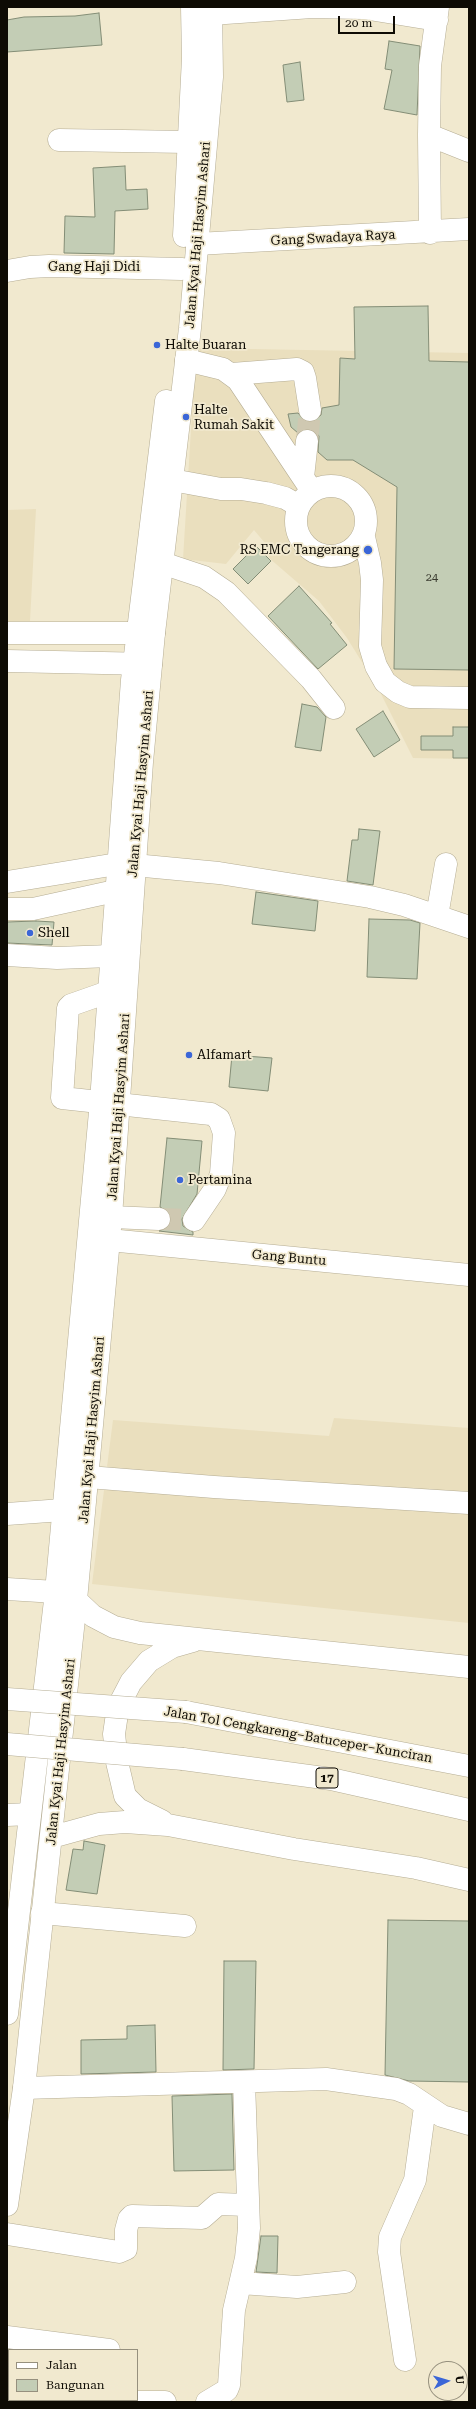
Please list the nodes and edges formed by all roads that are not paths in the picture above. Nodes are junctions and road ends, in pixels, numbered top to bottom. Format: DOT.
graph roads {
  1 [pos="205,9"];
  2 [pos="438,13"];
  3 [pos="429,135"];
  4 [pos="59,140"];
  5 [pos="188,142"];
  6 [pos="469,151"];
  7 [pos="469,229"];
  8 [pos="430,233"];
  9 [pos="197,244"];
  10 [pos="182,268"];
  11 [pos="7,271"];
  12 [pos="192,361"];
  13 [pos="232,374"];
  14 [pos="310,410"];
  15 [pos="307,442"];
  16 [pos="173,475"];
  17 [pos="305,491"];
  18 [pos="364,537"];
  19 [pos="162,562"];
  20 [pos="146,632"];
  21 [pos="7,633"];
  22 [pos="7,661"];
  23 [pos="142,664"];
  24 [pos="469,698"];
  25 [pos="334,708"];
  26 [pos="126,864"];
  27 [pos="446,864"];
  28 [pos="7,882"];
  29 [pos="115,891"];
  30 [pos="7,909"];
  31 [pos="437,916"];
  32 [pos="469,927"];
  33 [pos="7,955"];
  34 [pos="111,956"];
  35 [pos="108,992"];
  36 [pos="110,1102"];
  37 [pos="101,1217"];
  38 [pos="159,1219"];
  39 [pos="194,1220"];
  40 [pos="109,1240"];
  41 [pos="469,1275"];
  42 [pos="88,1477"];
  43 [pos="469,1503"];
  44 [pos="63,1510"];
  45 [pos="7,1514"];
  46 [pos="7,1589"];
  47 [pos="56,1592"];
  48 [pos="76,1600"];
  49 [pos="199,1640"];
  50 [pos="469,1667"];
  51 [pos="7,1699"];
  52 [pos="7,1744"];
  53 [pos="465,1765"];
  54 [pos="469,1811"];
  55 [pos="30,1814"];
  56 [pos="7,1815"];
  57 [pos="168,1825"];
  58 [pos="52,1838"];
  59 [pos="469,1880"];
  60 [pos="42,1913"];
  61 [pos="185,1926"];
  62 [pos="7,2014"];
  63 [pos="244,2082"];
  64 [pos="24,2088"];
  65 [pos="425,2107"];
  66 [pos="469,2124"];
  67 [pos="7,2205"];
  68 [pos="248,2205"];
  69 [pos="7,2234"];
  70 [pos="345,2282"];
  71 [pos="241,2283"];
  72 [pos="7,2337"];
  73 [pos="101,2349"];
  74 [pos="405,2360"];
  75 [pos="124,2401"];
  76 [pos="165,2402"];
  77 [pos="207,2402"];
  1 -- 2 [label="main road"];
  1 -- 5 [label="main road, Jalan Kyai Haji Hasyim Ashari"];
  1 -- 9 [label="main road, Jalan Kyai Haji Hasyim Ashari"];
  2 -- 3 [label="main road"];
  3 -- 6 [label="main road"];
  3 -- 8 [label="main road"];
  4 -- 5 [label="main road"];
  5 -- 10 [label="main road, Jalan Kyai Haji Hasyim Ashari"];
  7 -- 8 [label="main road, Gang Swadaya Raya"];
  8 -- 9 [label="main road, Gang Swadaya Raya"];
  9 -- 12 [label="main road, Jalan Kyai Haji Hasyim Ashari"];
  10 -- 11 [label="main road, Gang Haji Didi"];
  10 -- 20 [label="main road, Jalan Kyai Haji Hasyim Ashari"];
  12 -- 13 [label="main road"];
  12 -- 16 [label="main road, Jalan Kyai Haji Hasyim Ashari"];
  13 -- 14 [label="main road"];
  13 -- 17 [label="main road"];
  15 -- 17 [label="main road"];
  16 -- 17 [label="main road"];
  16 -- 19 [label="main road, Jalan Kyai Haji Hasyim Ashari"];
  17 -- 18 [label="main road"];
  17 -- 18 [label="main road"];
  18 -- 24 [label="main road"];
  19 -- 20 [label="main road, Jalan Kyai Haji Hasyim Ashari"];
  19 -- 25 [label="main road"];
  20 -- 21 [label="main road"];
  20 -- 23 [label="main road, Jalan Kyai Haji Hasyim Ashari"];
  22 -- 23 [label="main road"];
  23 -- 26 [label="main road, Jalan Kyai Haji Hasyim Ashari"];
  26 -- 28 [label="main road"];
  26 -- 29 [label="main road, Jalan Kyai Haji Hasyim Ashari"];
  26 -- 31 [label="main road"];
  26 -- 36 [label="main road, Jalan Kyai Haji Hasyim Ashari"];
  27 -- 31 [label="main road"];
  29 -- 30 [label="main road"];
  29 -- 34 [label="main road, Jalan Kyai Haji Hasyim Ashari"];
  31 -- 32 [label="main road"];
  33 -- 34 [label="main road"];
  34 -- 35 [label="main road, Jalan Kyai Haji Hasyim Ashari"];
  35 -- 36 [label="main road, Jalan Kyai Haji Hasyim Ashari"];
  35 -- 36 [label="main road"];
  36 -- 37 [label="main road, Jalan Kyai Haji Hasyim Ashari"];
  36 -- 39 [label="main road"];
  37 -- 38 [label="main road"];
  37 -- 40 [label="main road, Jalan Kyai Haji Hasyim Ashari"];
  37 -- 44 [label="main road, Jalan Kyai Haji Hasyim Ashari"];
  40 -- 41 [label="main road, Gang Buntu"];
  40 -- 42 [label="main road, Jalan Kyai Haji Hasyim Ashari"];
  42 -- 43 [label="main road"];
  42 -- 48 [label="main road, Jalan Kyai Haji Hasyim Ashari"];
  44 -- 45 [label="main road"];
  44 -- 47 [label="main road, Jalan Kyai Haji Hasyim Ashari"];
  46 -- 47 [label="main road"];
  47 -- 55 [label="main road, Jalan Kyai Haji Hasyim Ashari"];
  48 -- 49 [label="main road"];
  48 -- 58 [label="main road, Jalan Kyai Haji Hasyim Ashari"];
  49 -- 50 [label="main road"];
  49 -- 57 [label="main road"];
  51 -- 53 [label="main road, Jalan Tol Cengkareng–Batuceper–Kunciran, bridge"];
  52 -- 54 [label="main road, 17, bridge"];
  55 -- 56 [label="main road"];
  55 -- 62 [label="main road, Jalan Kyai Haji Hasyim Ashari"];
  57 -- 58 [label="main road"];
  57 -- 59 [label="main road"];
  58 -- 60 [label="main road, Jalan Kyai Haji Hasyim Ashari"];
  60 -- 61 [label="main road"];
  60 -- 64 [label="main road, Jalan Kyai Haji Hasyim Ashari"];
  63 -- 64 [label="main road"];
  63 -- 65 [label="main road"];
  63 -- 68 [label="main road"];
  64 -- 67 [label="main road, Jalan Kyai Haji Hasyim Ashari"];
  65 -- 66 [label="main road"];
  65 -- 74 [label="main road"];
  68 -- 69 [label="main road"];
  68 -- 71 [label="main road"];
  70 -- 71 [label="main road"];
  71 -- 77 [label="main road"];
  72 -- 73 [label="main road"];
  75 -- 76 [label="main road"];
}
